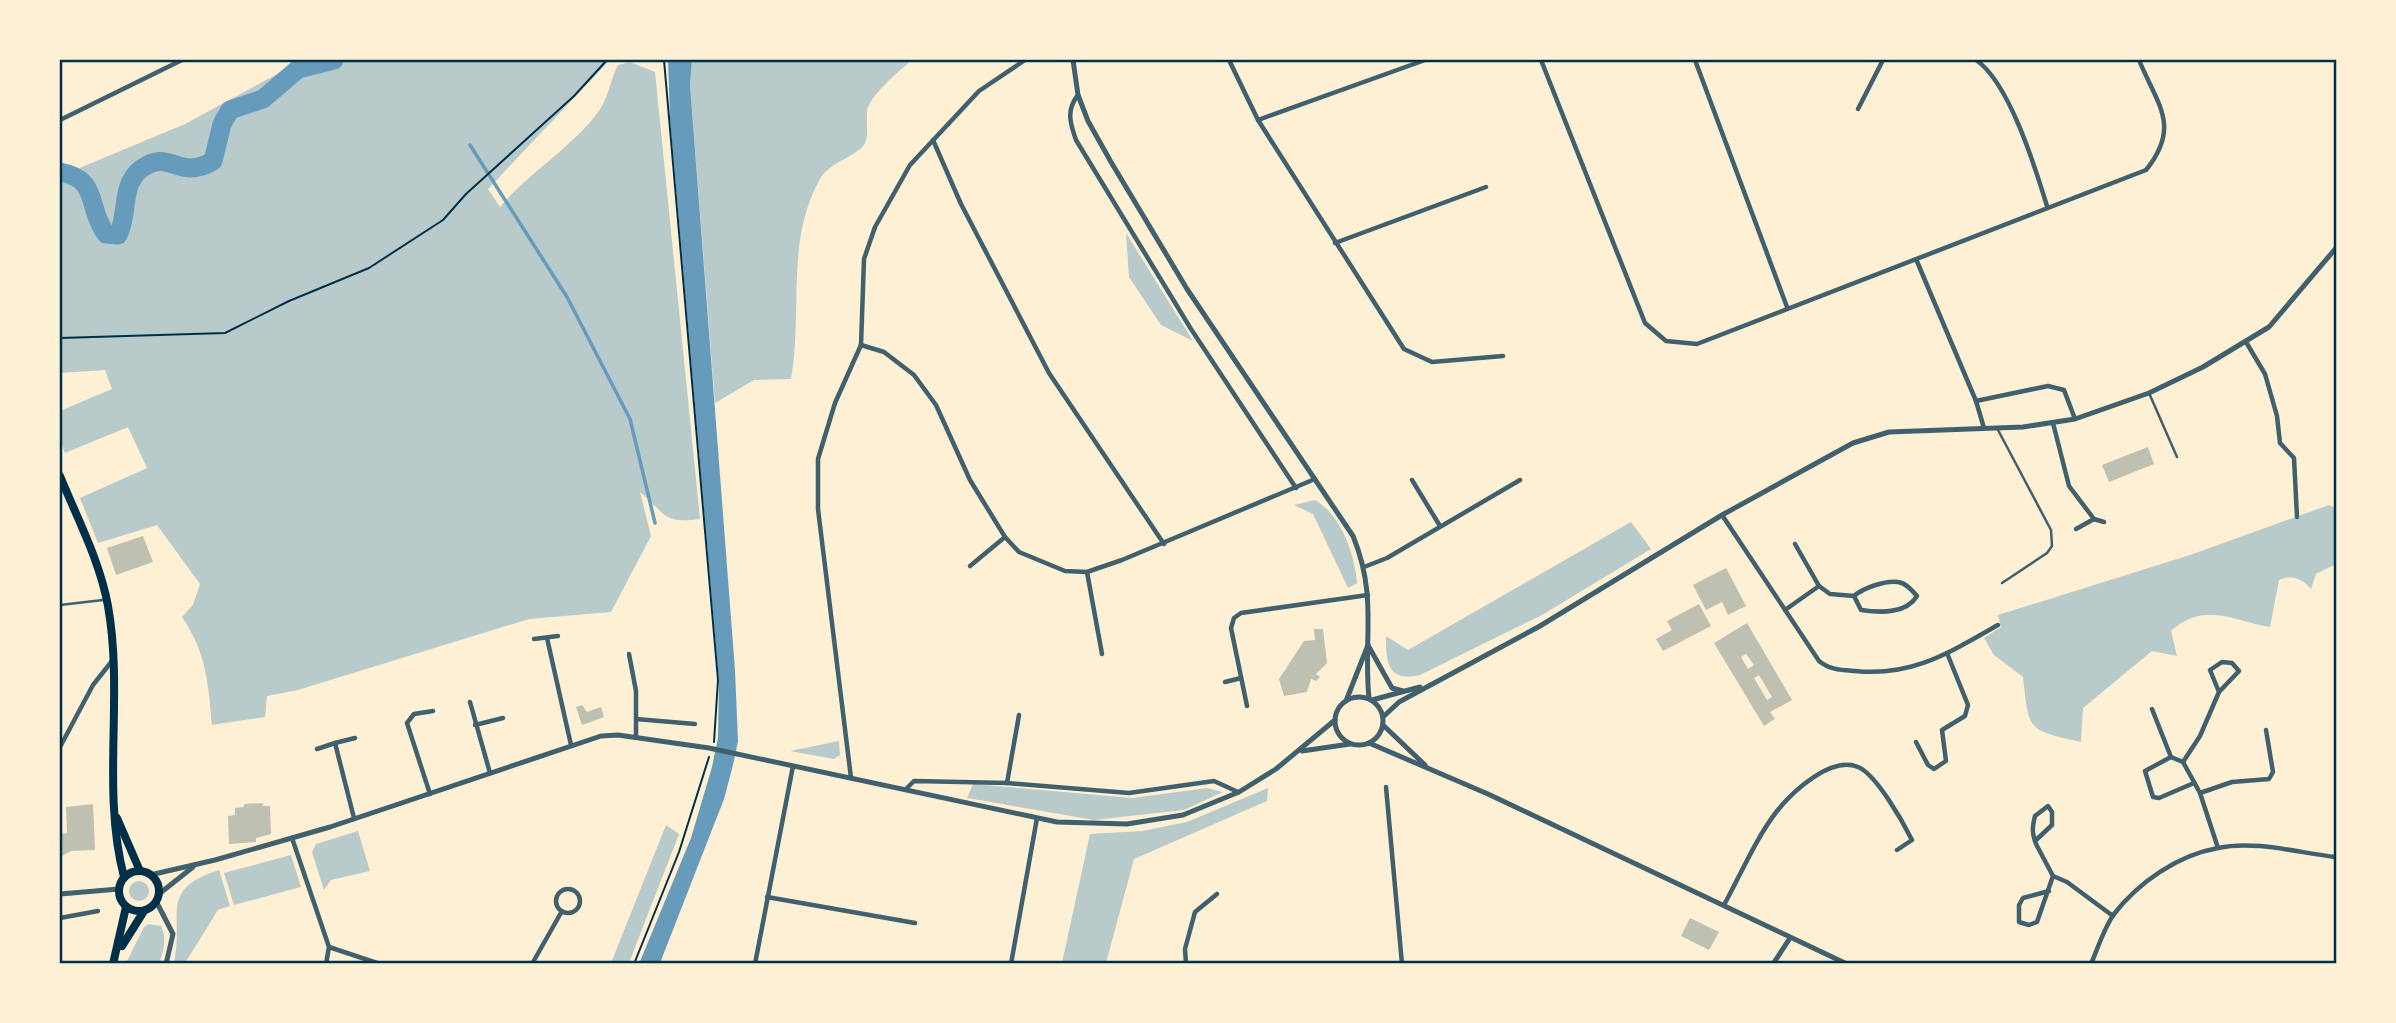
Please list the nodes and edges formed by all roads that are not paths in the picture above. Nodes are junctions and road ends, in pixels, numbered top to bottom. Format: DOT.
graph roads {
  1 [pos="181,60"];
  2 [pos="1025,60"];
  3 [pos="1073,60"];
  4 [pos="1229,60"];
  5 [pos="1425,60"];
  6 [pos="1541,60"];
  7 [pos="1695,60"];
  8 [pos="1884,60"];
  9 [pos="1976,60"];
  10 [pos="2139,60"];
  11 [pos="1079,95"];
  12 [pos="1858,109"];
  13 [pos="60,120"];
  14 [pos="1258,120"];
  15 [pos="933,140"];
  16 [pos="1486,187"];
  17 [pos="2047,206"];
  18 [pos="1335,243"];
  19 [pos="2336,248"];
  20 [pos="1916,259"];
  21 [pos="1787,307"];
  22 [pos="2246,342"];
  23 [pos="861,345"];
  24 [pos="1503,356"];
  25 [pos="2149,393"];
  26 [pos="1976,401"];
  27 [pos="2075,419"];
  28 [pos="2053,423"];
  29 [pos="1997,427"];
  30 [pos="1984,428"];
  31 [pos="2177,457"];
  32 [pos="60,476"];
  33 [pos="1315,479"];
  34 [pos="1412,480"];
  35 [pos="1520,480"];
  36 [pos="1296,488"];
  37 [pos="1722,516"];
  38 [pos="2297,517"];
  39 [pos="2094,519"];
  40 [pos="2104,522"];
  41 [pos="1440,526"];
  42 [pos="2076,529"];
  43 [pos="1005,537"];
  44 [pos="1164,544"];
  45 [pos="1794,544"];
  46 [pos="970,566"];
  47 [pos="1364,568"];
  48 [pos="1087,572"];
  49 [pos="2002,583"];
  50 [pos="1819,586"];
  51 [pos="1369,594"];
  52 [pos="1854,596"];
  53 [pos="106,599"];
  54 [pos="60,605"];
  55 [pos="1785,610"];
  56 [pos="1998,625"];
  57 [pos="558,636"];
  58 [pos="547,638"];
  59 [pos="534,639"];
  60 [pos="1369,645"];
  61 [pos="1947,653"];
  62 [pos="629,654"];
  63 [pos="1101,654"];
  64 [pos="113,660"];
  65 [pos="1241,678"];
  66 [pos="1225,682"];
  67 [pos="1425,686"];
  68 [pos="1403,691"];
  69 [pos="2218,692"];
  70 [pos="1371,700"];
  71 [pos="1346,701"];
  72 [pos="470,702"];
  73 [pos="1247,705"];
  74 [pos="2152,709"];
  75 [pos="433,711"];
  76 [pos="1019,715"];
  77 [pos="503,718"];
  78 [pos="1383,718"];
  79 [pos="636,719"];
  80 [pos="1335,720"];
  81 [pos="695,724"];
  82 [pos="475,725"];
  83 [pos="1383,725"];
  84 [pos="2266,730"];
  85 [pos="636,737"];
  86 [pos="355,738"];
  87 [pos="1916,742"];
  88 [pos="335,743"];
  89 [pos="1369,743"];
  90 [pos="1350,744"];
  91 [pos="571,745"];
  92 [pos="60,747"];
  93 [pos="317,749"];
  94 [pos="1299,751"];
  95 [pos="2171,757"];
  96 [pos="2183,762"];
  97 [pos="793,766"];
  98 [pos="1427,767"];
  99 [pos="490,774"];
  100 [pos="850,778"];
  101 [pos="1007,783"];
  102 [pos="2193,783"];
  103 [pos="1386,787"];
  104 [pos="906,789"];
  105 [pos="1239,792"];
  106 [pos="2200,793"];
  107 [pos="430,795"];
  108 [pos="114,813"];
  109 [pos="355,818"];
  110 [pos="1037,818"];
  111 [pos="292,838"];
  112 [pos="2035,841"];
  113 [pos="2218,848"];
  114 [pos="1897,850"];
  115 [pos="2336,857"];
  116 [pos="196,865"];
  117 [pos="140,871"];
  118 [pos="150,875"];
  119 [pos="2053,876"];
  120 [pos="124,877"];
  121 [pos="118,889"];
  122 [pos="2049,891"];
  123 [pos="60,894"];
  124 [pos="1217,894"];
  125 [pos="767,897"];
  126 [pos="157,898"];
  127 [pos="1724,905"];
  128 [pos="126,907"];
  129 [pos="99,911"];
  130 [pos="144,911"];
  131 [pos="562,911"];
  132 [pos="2113,916"];
  133 [pos="60,918"];
  134 [pos="915,923"];
  135 [pos="1790,937"];
  136 [pos="329,947"];
  137 [pos="116,954"];
  138 [pos="113,964"];
  139 [pos="166,964"];
  140 [pos="326,964"];
  141 [pos="380,964"];
  142 [pos="532,964"];
  143 [pos="755,964"];
  144 [pos="1011,964"];
  145 [pos="1186,964"];
  146 [pos="1402,964"];
  147 [pos="1773,964"];
  148 [pos="1847,964"];
  149 [pos="2091,964"];
  1 -- 13 [label="street"];
  2 -- 15 [label="street"];
  3 -- 11 [label="street"];
  4 -- 14 [label="street"];
  5 -- 14 [label="street"];
  6 -- 21 [label="street"];
  7 -- 21 [label="street"];
  8 -- 12 [label="street"];
  9 -- 17 [label="street"];
  10 -- 17 [label="street"];
  11 -- 33 [label="street"];
  11 -- 36 [label="street"];
  14 -- 18 [label="street"];
  15 -- 23 [label="street"];
  15 -- 44 [label="street"];
  16 -- 18 [label="street"];
  17 -- 20 [label="street"];
  18 -- 24 [label="street"];
  19 -- 22 [label="street"];
  20 -- 21 [label="street"];
  20 -- 26 [label="street"];
  22 -- 25 [label="street"];
  22 -- 38 [label="street"];
  23 -- 43 [label="street"];
  23 -- 100 [label="street"];
  25 -- 27 [label="street"];
  25 -- 31 [label="lane"];
  26 -- 27 [label="street"];
  26 -- 30 [label="street"];
  27 -- 28 [label="street"];
  28 -- 29 [label="street"];
  28 -- 39 [label="street"];
  29 -- 30 [label="street"];
  29 -- 49 [label="lane"];
  30 -- 37 [label="street"];
  32 -- 53 [label="highway"];
  33 -- 36 [label="street"];
  33 -- 47 [label="street"];
  34 -- 41 [label="street"];
  35 -- 41 [label="street"];
  36 -- 44 [label="street"];
  37 -- 55 [label="street"];
  37 -- 67 [label="street"];
  39 -- 40 [label="street"];
  39 -- 42 [label="street"];
  41 -- 47 [label="street"];
  43 -- 46 [label="street"];
  43 -- 48 [label="street"];
  44 -- 48 [label="street"];
  45 -- 50 [label="street"];
  47 -- 51 [label="street"];
  48 -- 63 [label="street"];
  50 -- 52 [label="street"];
  50 -- 55 [label="street"];
  51 -- 60 [label="street"];
  51 -- 65 [label="street"];
  52 -- 52 [label="street"];
  53 -- 54 [label="lane"];
  53 -- 64 [label="highway"];
  55 -- 61 [label="street"];
  56 -- 61 [label="street"];
  57 -- 58 [label="street"];
  58 -- 59 [label="street"];
  58 -- 91 [label="street"];
  60 -- 68 [label="street"];
  60 -- 70 [label="street"];
  60 -- 71 [label="street"];
  61 -- 87 [label="street"];
  62 -- 79 [label="street"];
  64 -- 92 [label="street"];
  64 -- 108 [label="highway"];
  65 -- 66 [label="street"];
  65 -- 73 [label="street"];
  67 -- 68 [label="street"];
  67 -- 78 [label="street"];
  68 -- 70 [label="street"];
  69 -- 69 [label="street"];
  69 -- 96 [label="street"];
  70 -- 71 [label="street"];
  70 -- 78 [label="street"];
  71 -- 80 [label="street"];
  72 -- 82 [label="street"];
  74 -- 95 [label="street"];
  75 -- 107 [label="street"];
  76 -- 101 [label="street"];
  77 -- 82 [label="street"];
  78 -- 83 [label="street"];
  79 -- 81 [label="street"];
  79 -- 85 [label="street"];
  80 -- 90 [label="street"];
  80 -- 94 [label="street"];
  82 -- 99 [label="street"];
  83 -- 89 [label="street"];
  83 -- 98 [label="street"];
  84 -- 106 [label="street"];
  85 -- 91 [label="street"];
  85 -- 97 [label="street"];
  86 -- 88 [label="street"];
  88 -- 93 [label="street"];
  88 -- 109 [label="street"];
  89 -- 90 [label="street"];
  89 -- 98 [label="street"];
  90 -- 94 [label="street"];
  91 -- 99 [label="street"];
  94 -- 105 [label="street"];
  95 -- 96 [label="street"];
  95 -- 102 [label="street"];
  96 -- 102 [label="street"];
  97 -- 100 [label="street"];
  97 -- 125 [label="street"];
  98 -- 127 [label="street"];
  99 -- 107 [label="street"];
  100 -- 104 [label="street"];
  101 -- 104 [label="street"];
  101 -- 105 [label="street"];
  102 -- 106 [label="street"];
  103 -- 146 [label="street"];
  104 -- 110 [label="street"];
  105 -- 110 [label="street"];
  106 -- 113 [label="street"];
  107 -- 109 [label="street"];
  108 -- 117 [label="highway"];
  108 -- 120 [label="highway"];
  109 -- 111 [label="street"];
  110 -- 144 [label="street"];
  111 -- 116 [label="street"];
  111 -- 136 [label="street"];
  112 -- 112 [label="street"];
  112 -- 119 [label="street"];
  113 -- 115 [label="street"];
  113 -- 132 [label="street"];
  114 -- 127 [label="street"];
  116 -- 118 [label="street"];
  116 -- 126 [label="street"];
  117 -- 118 [label="highway"];
  117 -- 120 [label="highway"];
  118 -- 126 [label="highway"];
  119 -- 122 [label="street"];
  119 -- 132 [label="street"];
  120 -- 121 [label="highway"];
  121 -- 123 [label="street"];
  121 -- 128 [label="highway"];
  122 -- 122 [label="street"];
  124 -- 145 [label="street"];
  125 -- 134 [label="street"];
  125 -- 143 [label="street"];
  126 -- 130 [label="highway"];
  126 -- 139 [label="street"];
  127 -- 135 [label="street"];
  128 -- 130 [label="highway"];
  128 -- 137 [label="highway"];
  129 -- 133 [label="street"];
  130 -- 137 [label="highway"];
  131 -- 131 [label="street"];
  131 -- 142 [label="street"];
  132 -- 149 [label="street"];
  135 -- 147 [label="street"];
  135 -- 148 [label="street"];
  136 -- 140 [label="street"];
  136 -- 141 [label="street"];
  137 -- 138 [label="highway"];
}
